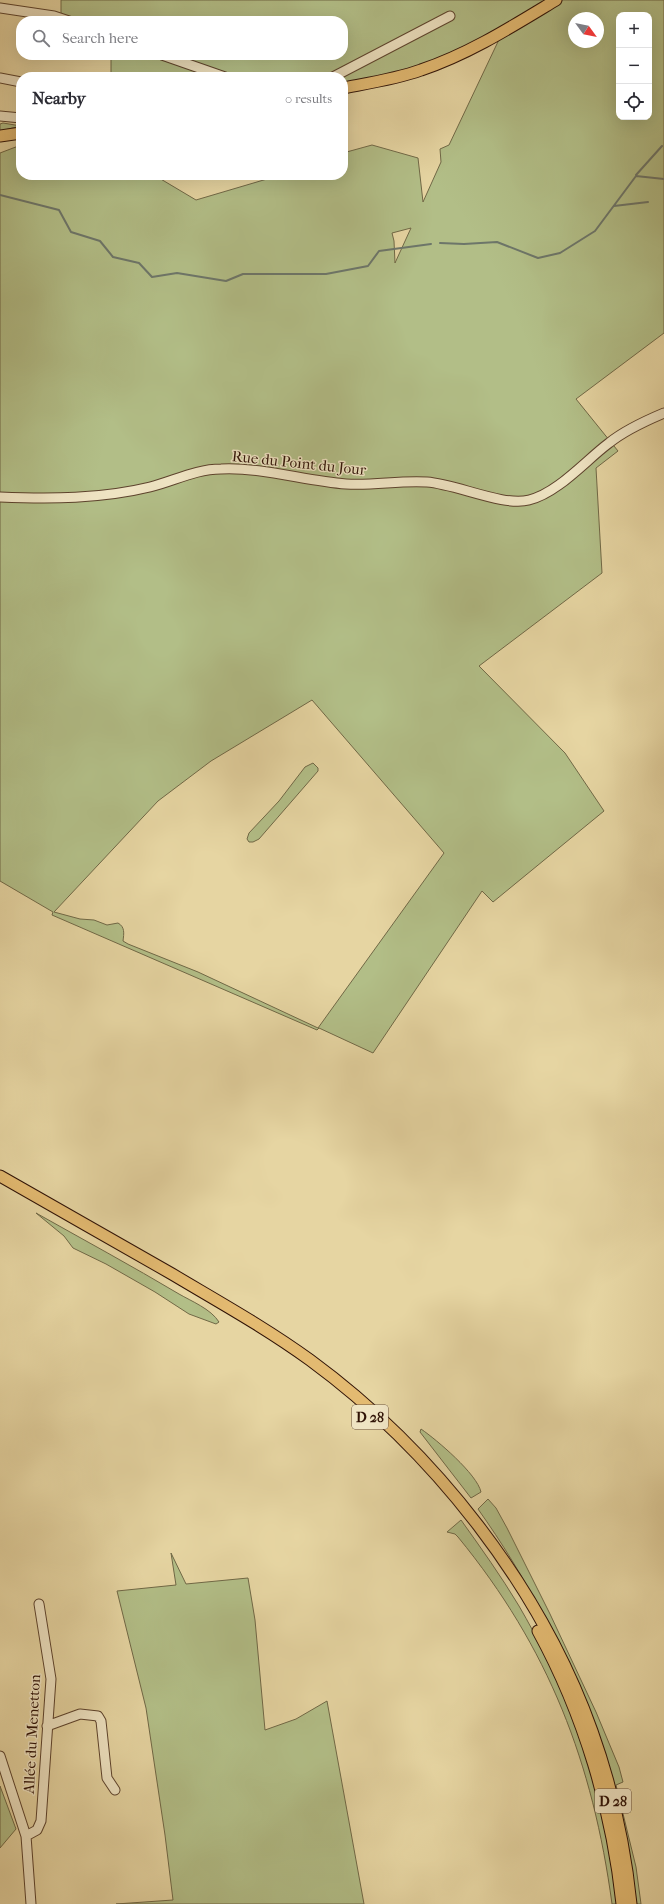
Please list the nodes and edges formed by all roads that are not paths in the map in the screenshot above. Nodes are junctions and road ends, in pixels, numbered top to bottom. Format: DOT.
graph roads {
  1 [pos="556,0"];
  2 [pos="0,8"];
  3 [pos="54,16"];
  4 [pos="450,16"];
  5 [pos="176,60"];
  6 [pos="211,72"];
  7 [pos="343,72"];
  8 [pos="0,78"];
  9 [pos="16,81"];
  10 [pos="348,87"];
  11 [pos="0,116"];
  12 [pos="16,118"];
  13 [pos="16,134"];
  14 [pos="16,135"];
  15 [pos="0,136"];
  16 [pos="0,141"];
  17 [pos="664,413"];
  18 [pos="0,497"];
  19 [pos="0,1176"];
  20 [pos="0,1183"];
  21 [pos="39,1604"];
  22 [pos="47,1726"];
  23 [pos="0,1756"];
  24 [pos="115,1790"];
  25 [pos="26,1836"];
  26 [pos="31,1904"];
  27 [pos="622,1904"];
  28 [pos="631,1904"];
  1 -- 10 [label="main road"];
  2 -- 3 [label="street"];
  4 -- 7 [label="street"];
  5 -- 6 [label="street"];
  8 -- 9 [label="street"];
  11 -- 12 [label="street"];
  13 -- 15 [label="main road"];
  14 -- 16 [label="main road"];
  17 -- 18 [label="street, Rue du Point du Jour"];
  19 -- 28 [label="main road, D 28"];
  20 -- 27 [label="main road, D 28"];
  21 -- 22 [label="street, Allée du Menetton"];
  22 -- 24 [label="street"];
  22 -- 25 [label="street, Allée du Menetton"];
  23 -- 25 [label="street"];
  25 -- 26 [label="street"];
}
